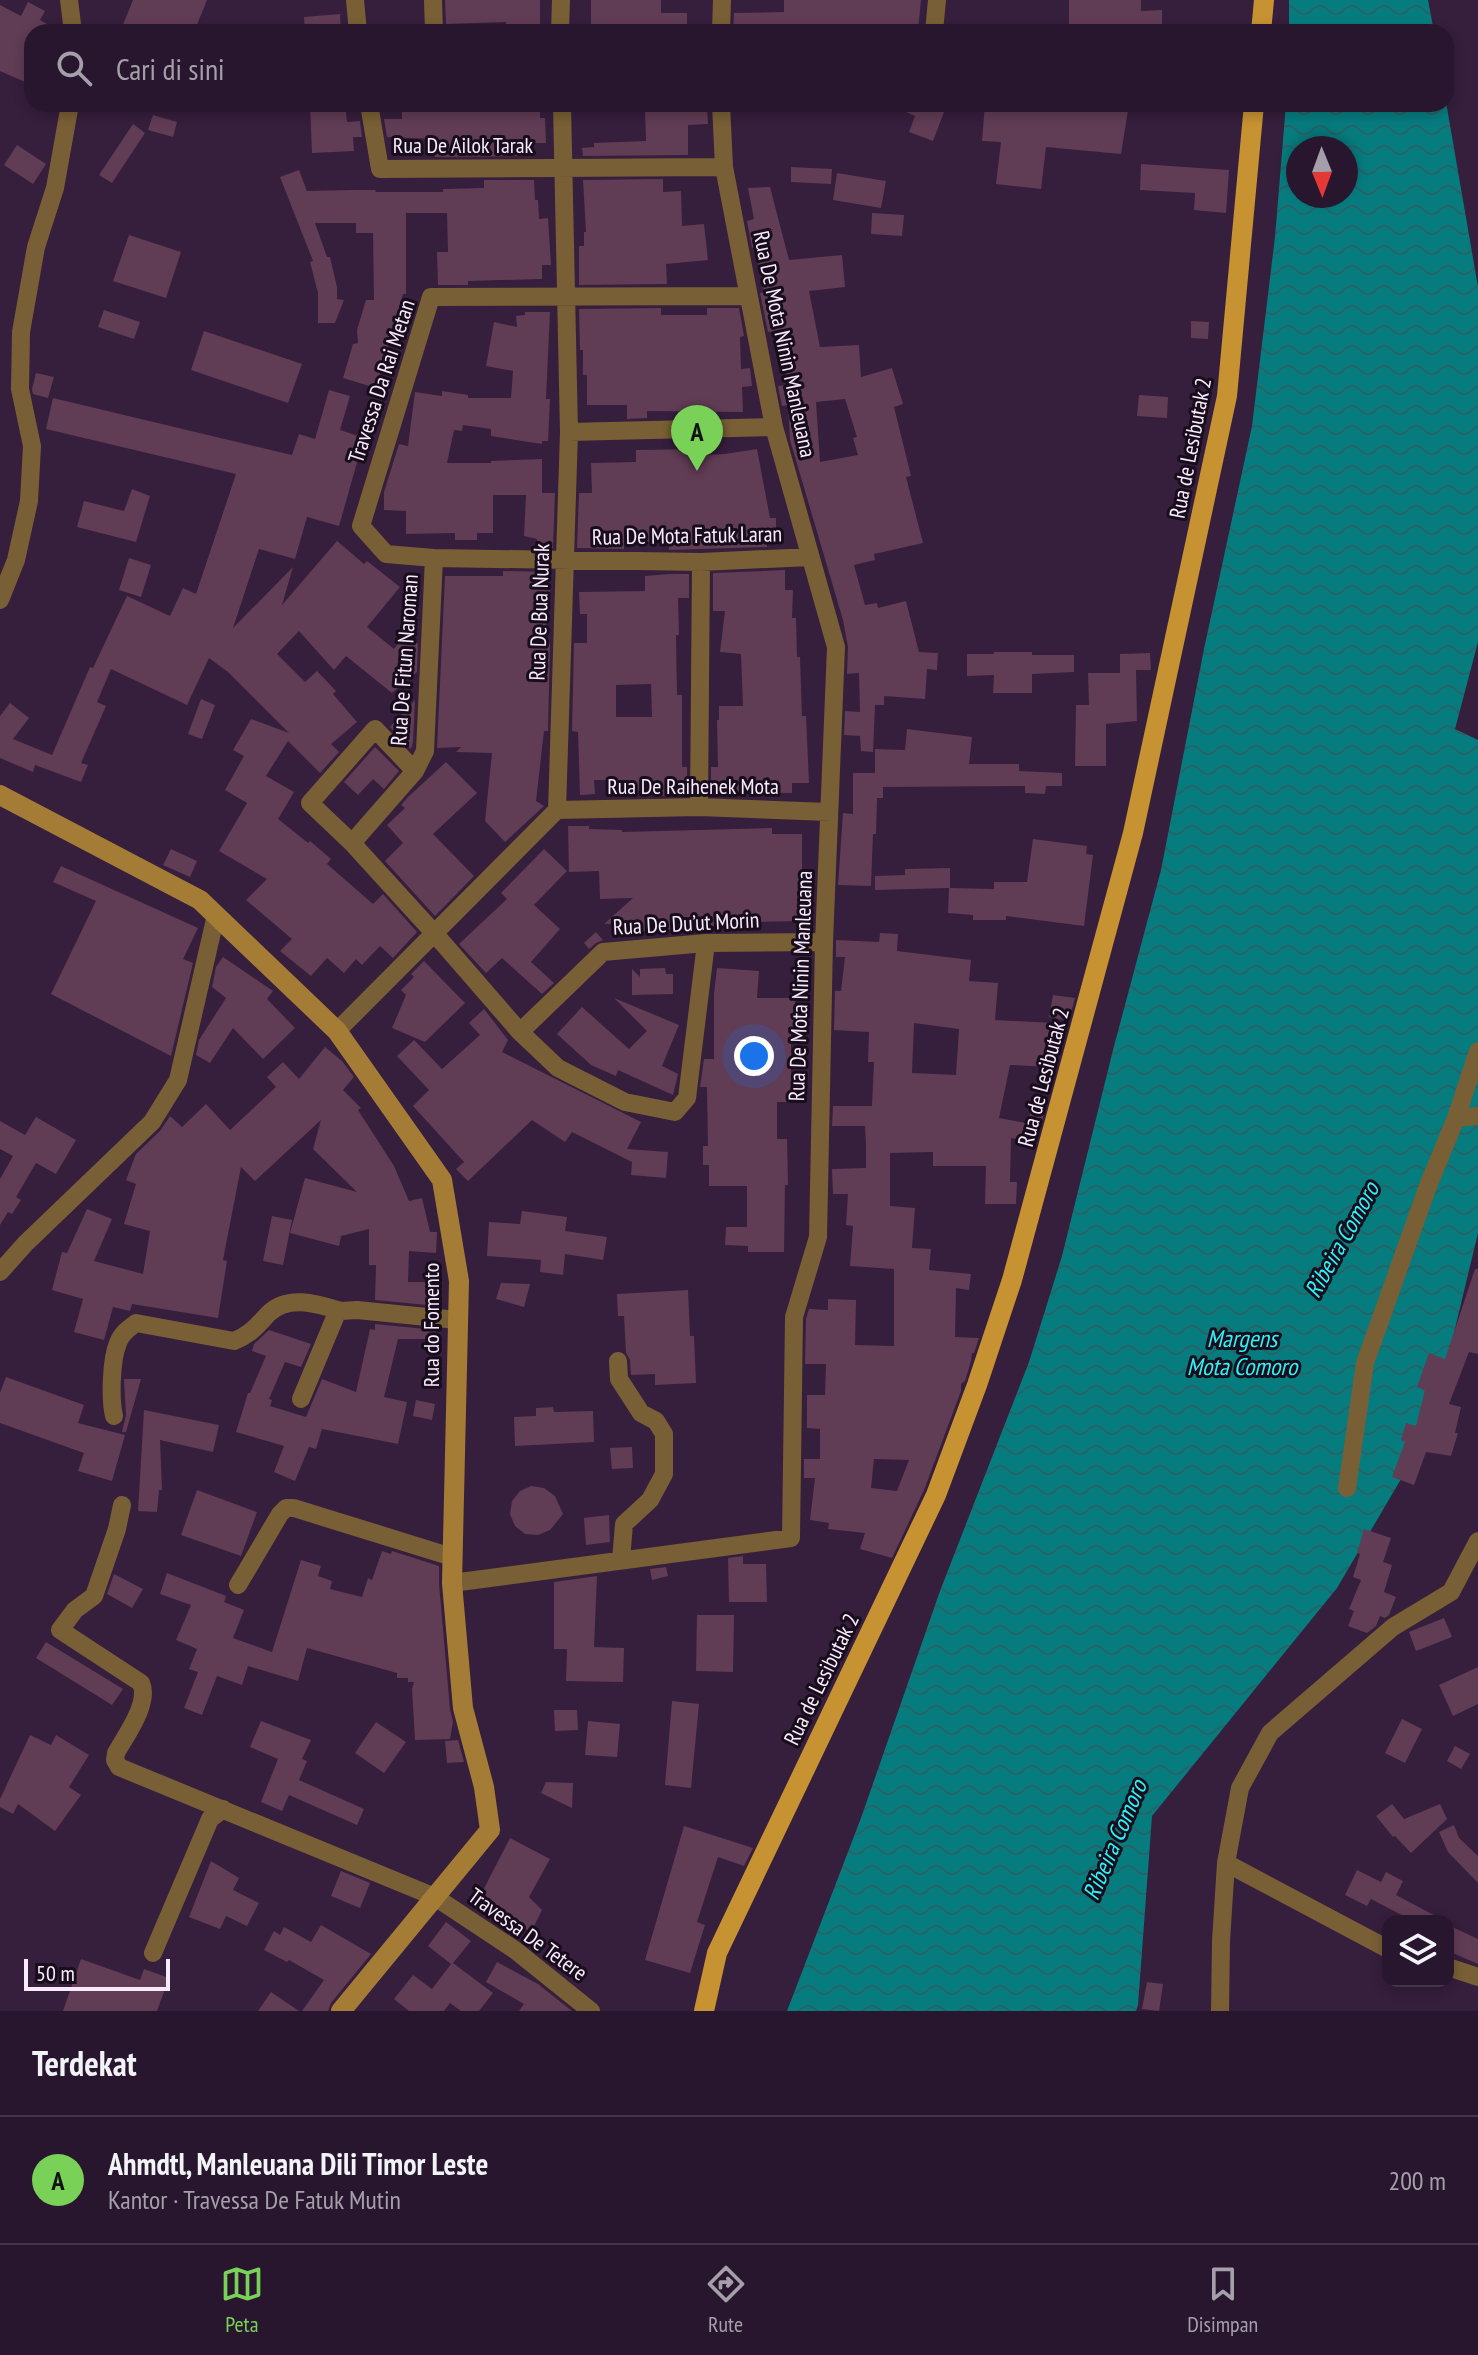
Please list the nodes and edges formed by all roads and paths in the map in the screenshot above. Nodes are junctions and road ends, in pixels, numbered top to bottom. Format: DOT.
graph roads {
  1 [pos="69,0"];
  2 [pos="355,0"];
  3 [pos="433,0"];
  4 [pos="561,0"];
  5 [pos="722,0"];
  6 [pos="937,0"];
  7 [pos="1264,0"];
  8 [pos="72,24"];
  9 [pos="357,24"];
  10 [pos="434,24"];
  11 [pos="560,24"];
  12 [pos="721,24"];
  13 [pos="935,24"];
  14 [pos="1262,24"];
  15 [pos="69,112"];
  16 [pos="370,112"];
  17 [pos="562,112"];
  18 [pos="721,112"];
  19 [pos="1253,112"];
  20 [pos="724,167"];
  21 [pos="564,169"];
  22 [pos="567,296"];
  23 [pos="749,296"];
  24 [pos="774,427"];
  25 [pos="569,432"];
  26 [pos="810,557"];
  27 [pos="434,558"];
  28 [pos="565,561"];
  29 [pos="701,562"];
  30 [pos="0,600"];
  31 [pos="415,771"];
  32 [pos="0,795"];
  33 [pos="699,807"];
  34 [pos="557,810"];
  35 [pos="829,812"];
  36 [pos="352,843"];
  37 [pos="216,915"];
  38 [pos="435,934"];
  39 [pos="824,942"];
  40 [pos="706,943"];
  41 [pos="337,1031"];
  42 [pos="520,1032"];
  43 [pos="1478,1051"];
  44 [pos="1478,1116"];
  45 [pos="1456,1118"];
  46 [pos="0,1272"];
  47 [pos="341,1311"];
  48 [pos="457,1320"];
  49 [pos="618,1361"];
  50 [pos="301,1399"];
  51 [pos="114,1416"];
  52 [pos="1347,1488"];
  53 [pos="122,1505"];
  54 [pos="1478,1541"];
  55 [pos="452,1557"];
  56 [pos="621,1560"];
  57 [pos="452,1583"];
  58 [pos="238,1585"];
  59 [pos="223,1809"];
  60 [pos="1226,1863"];
  61 [pos="435,1897"];
  62 [pos="1382,1946"];
  63 [pos="153,1953"];
  64 [pos="1454,1969"];
  65 [pos="1478,1977"];
  66 [pos="341,2011"];
  67 [pos="591,2011"];
  68 [pos="704,2011"];
  69 [pos="1220,2011"];
  1 -- 8 [label="street"];
  2 -- 9 [label="street"];
  3 -- 10 [label="street"];
  4 -- 11 [label="street"];
  5 -- 12 [label="street"];
  6 -- 13 [label="street"];
  7 -- 14 [label="main road"];
  15 -- 30 [label="street"];
  16 -- 21 [label="street, Rua De Ailok Tarak"];
  17 -- 21 [label="street, Rua De Bua Nurak"];
  18 -- 20 [label="street, Rua De Mota Ninin Manleuana"];
  19 -- 68 [label="main road, Rua de Lesibutak 2"];
  20 -- 21 [label="street"];
  20 -- 23 [label="street, Rua De Mota Ninin Manleuana"];
  21 -- 22 [label="street, Rua De Bua Nurak"];
  22 -- 23 [label="street"];
  22 -- 25 [label="street, Rua De Bua Nurak"];
  22 -- 27 [label="street, Travessa Da Rai Metan"];
  23 -- 24 [label="street, Rua De Mota Ninin Manleuana"];
  24 -- 25 [label="street"];
  24 -- 26 [label="street, Rua De Mota Ninin Manleuana"];
  25 -- 28 [label="street, Rua De Bua Nurak"];
  26 -- 29 [label="street, Rua De Mota Fatuk Laran"];
  26 -- 35 [label="street, Rua De Mota Ninin Manleuana"];
  27 -- 28 [label="street, Rua De Fitun Naroman"];
  27 -- 31 [label="street, Rua De Fitun Naroman"];
  28 -- 29 [label="street, Rua De Mota Fatuk Laran"];
  28 -- 34 [label="street, Rua De Bua Nurak"];
  29 -- 33 [label="street"];
  31 -- 36 [label="street, Rua De Fitun Naroman"];
  31 -- 36 [label="street"];
  32 -- 37 [label="street, Rua do Fomento"];
  33 -- 34 [label="street, Rua De Raihenek Mota"];
  33 -- 35 [label="street, Rua De Raihenek Mota"];
  34 -- 38 [label="street"];
  35 -- 39 [label="street, Rua De Mota Ninin Manleuana"];
  36 -- 38 [label="street"];
  37 -- 41 [label="street, Rua do Fomento"];
  37 -- 46 [label="street"];
  38 -- 41 [label="street"];
  38 -- 42 [label="street"];
  39 -- 40 [label="street, Rua De Du’ut Morin"];
  39 -- 56 [label="street, Rua De Mota Ninin Manleuana"];
  40 -- 42 [label="street, Rua De Du’ut Morin"];
  40 -- 42 [label="street"];
  41 -- 48 [label="street, Rua do Fomento"];
  43 -- 45 [label="street"];
  44 -- 45 [label="street"];
  45 -- 52 [label="street"];
  47 -- 48 [label="street"];
  47 -- 50 [label="street"];
  47 -- 51 [label="street"];
  48 -- 55 [label="street, Rua do Fomento"];
  49 -- 56 [label="street"];
  53 -- 59 [label="street, Travessa De Tetere"];
  54 -- 60 [label="street"];
  55 -- 57 [label="street, Rua do Fomento"];
  55 -- 58 [label="street"];
  56 -- 57 [label="street, Rua De Mota Ninin Manleuana"];
  57 -- 61 [label="street, Rua do Fomento"];
  59 -- 61 [label="street, Travessa De Tetere"];
  59 -- 63 [label="street"];
  60 -- 62 [label="street"];
  60 -- 69 [label="street"];
  61 -- 66 [label="street, Rua do Fomento"];
  61 -- 67 [label="street, Travessa De Tetere"];
  64 -- 65 [label="street"];
}
